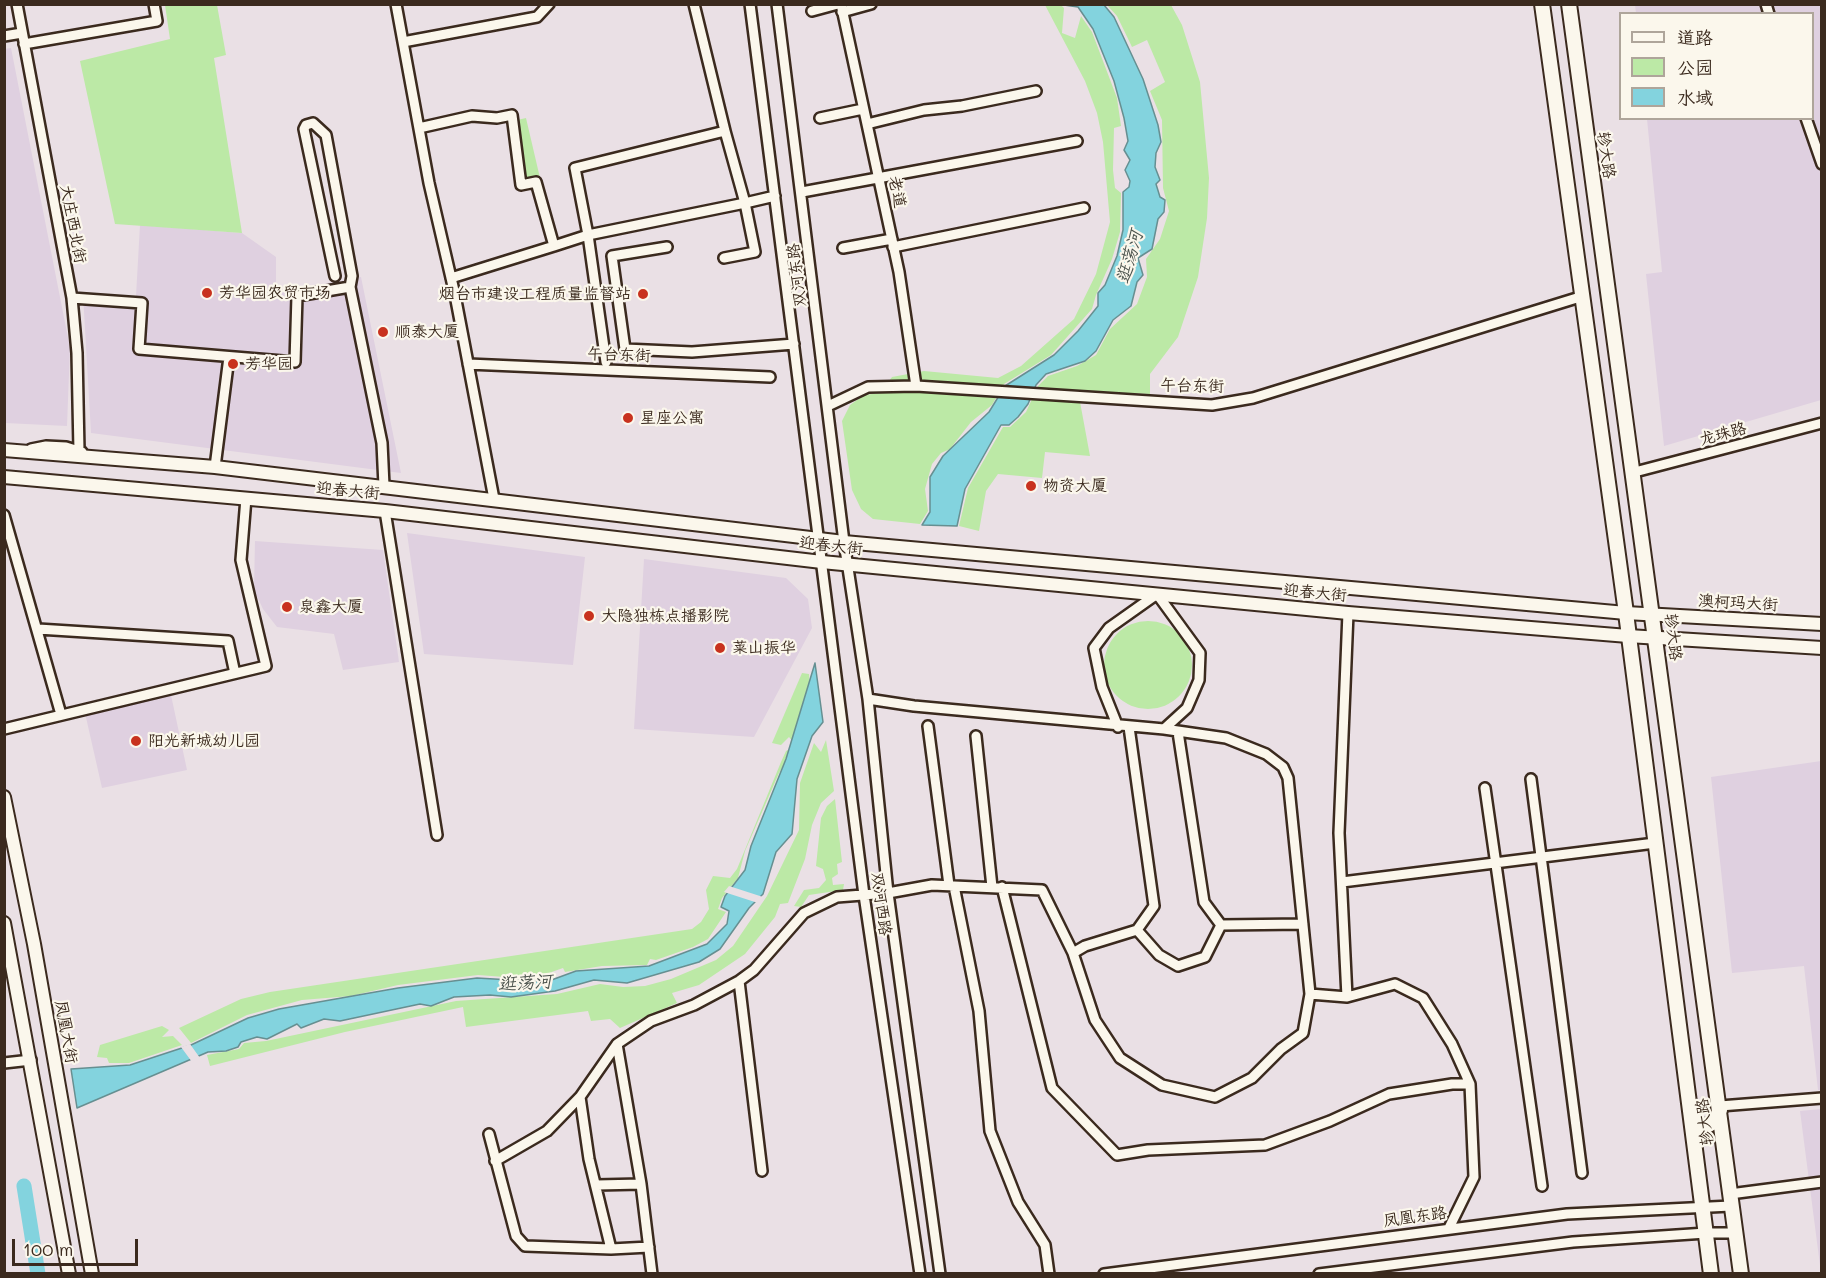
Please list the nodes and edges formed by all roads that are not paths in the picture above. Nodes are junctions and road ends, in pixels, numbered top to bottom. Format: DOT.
graph roads {
  1 [pos="17,4"];
  2 [pos="154,4"];
  3 [pos="396,4"];
  4 [pos="549,4"];
  5 [pos="694,4"];
  6 [pos="750,4"];
  7 [pos="777,4"];
  8 [pos="871,4"];
  9 [pos="1542,4"];
  10 [pos="1569,4"];
  11 [pos="840,7"];
  12 [pos="812,10"];
  13 [pos="22,33"];
  14 [pos="4,36"];
  15 [pos="403,42"];
  16 [pos="24,44"];
  17 [pos="1036,91"];
  18 [pos="863,109"];
  19 [pos="820,118"];
  20 [pos="1807,120"];
  21 [pos="867,124"];
  22 [pos="419,128"];
  23 [pos="725,131"];
  24 [pos="1077,141"];
  25 [pos="1821,165"];
  26 [pos="879,178"];
  27 [pos="802,192"];
  28 [pos="775,196"];
  29 [pos="745,202"];
  30 [pos="1084,208"];
  31 [pos="588,235"];
  32 [pos="893,243"];
  33 [pos="554,246"];
  34 [pos="668,247"];
  35 [pos="843,248"];
  36 [pos="724,258"];
  37 [pos="335,276"];
  38 [pos="451,278"];
  39 [pos="350,287"];
  40 [pos="72,297"];
  41 [pos="1580,297"];
  42 [pos="794,344"];
  43 [pos="229,357"];
  44 [pos="606,362"];
  45 [pos="468,364"];
  46 [pos="770,377"];
  47 [pos="916,386"];
  48 [pos="828,406"];
  49 [pos="1821,423"];
  50 [pos="4,450"];
  51 [pos="79,451"];
  52 [pos="22,452"];
  53 [pos="98,457"];
  54 [pos="215,467"];
  55 [pos="1631,473"];
  56 [pos="4,477"];
  57 [pos="384,486"];
  58 [pos="246,498"];
  59 [pos="494,499"];
  60 [pos="386,511"];
  61 [pos="4,515"];
  62 [pos="820,538"];
  63 [pos="844,542"];
  64 [pos="822,562"];
  65 [pos="849,564"];
  66 [pos="1157,594"];
  67 [pos="1348,613"];
  68 [pos="1626,613"];
  69 [pos="1653,616"];
  70 [pos="1821,624"];
  71 [pos="38,629"];
  72 [pos="1628,636"];
  73 [pos="1656,638"];
  74 [pos="1821,648"];
  75 [pos="234,669"];
  76 [pos="868,699"];
  77 [pos="60,711"];
  78 [pos="928,726"];
  79 [pos="1118,727"];
  80 [pos="1129,727"];
  81 [pos="4,729"];
  82 [pos="1164,729"];
  83 [pos="1178,732"];
  84 [pos="976,735"];
  85 [pos="1531,779"];
  86 [pos="1485,788"];
  87 [pos="4,797"];
  88 [pos="437,835"];
  89 [pos="1655,843"];
  90 [pos="1540,856"];
  91 [pos="1494,862"];
  92 [pos="1342,882"];
  93 [pos="952,886"];
  94 [pos="997,887"];
  95 [pos="888,893"];
  96 [pos="864,895"];
  97 [pos="4,923"];
  98 [pos="1303,924"];
  99 [pos="1221,925"];
  100 [pos="1137,930"];
  101 [pos="1072,953"];
  102 [pos="739,981"];
  103 [pos="1310,994"];
  104 [pos="1347,997"];
  105 [pos="617,1044"];
  106 [pos="31,1060"];
  107 [pos="4,1062"];
  108 [pos="1470,1084"];
  109 [pos="580,1097"];
  110 [pos="1821,1098"];
  111 [pos="1720,1108"];
  112 [pos="1691,1116"];
  113 [pos="489,1134"];
  114 [pos="495,1161"];
  115 [pos="762,1172"];
  116 [pos="1582,1173"];
  117 [pos="1821,1182"];
  118 [pos="641,1184"];
  119 [pos="597,1185"];
  120 [pos="1542,1186"];
  121 [pos="1730,1200"];
  122 [pos="1702,1206"];
  123 [pos="1449,1228"];
  124 [pos="1706,1233"];
  125 [pos="1736,1233"];
  126 [pos="649,1247"];
  127 [pos="611,1249"];
  128 [pos="69,1274"];
  129 [pos="92,1274"];
  130 [pos="652,1274"];
  131 [pos="920,1274"];
  132 [pos="940,1274"];
  133 [pos="1049,1274"];
  134 [pos="1104,1274"];
  135 [pos="1319,1274"];
  136 [pos="1711,1274"];
  137 [pos="1741,1274"];
  1 -- 13 [label="street, 大庄西北街"];
  2 -- 16 [label="street"];
  3 -- 15 [label="street"];
  4 -- 15 [label="street"];
  5 -- 23 [label="street"];
  6 -- 28 [label="street, 双河东路"];
  7 -- 27 [label="street, 双河东路"];
  8 -- 11 [label="street"];
  9 -- 41 [label="highway, 轸大路"];
  10 -- 55 [label="highway, 轸大路"];
  11 -- 12 [label="street"];
  11 -- 18 [label="street, 老道"];
  13 -- 14 [label="street"];
  13 -- 16 [label="street, 大庄西北街"];
  15 -- 22 [label="street"];
  16 -- 40 [label="street, 大庄西北街"];
  17 -- 21 [label="street"];
  18 -- 19 [label="street"];
  18 -- 21 [label="street, 老道"];
  20 -- 25 [label="street"];
  21 -- 26 [label="street, 老道"];
  22 -- 33 [label="street"];
  22 -- 38 [label="street"];
  23 -- 29 [label="street"];
  23 -- 31 [label="street"];
  24 -- 26 [label="street"];
  26 -- 27 [label="street"];
  26 -- 32 [label="street, 老道"];
  27 -- 48 [label="street, 双河东路"];
  28 -- 29 [label="street"];
  28 -- 42 [label="street, 双河东路"];
  29 -- 31 [label="street"];
  29 -- 36 [label="street"];
  30 -- 32 [label="street"];
  31 -- 33 [label="street"];
  31 -- 44 [label="street"];
  32 -- 35 [label="street"];
  32 -- 47 [label="street, 老道"];
  33 -- 38 [label="street"];
  34 -- 42 [label="street"];
  37 -- 39 [label="street"];
  38 -- 45 [label="street"];
  39 -- 43 [label="street"];
  39 -- 57 [label="street"];
  40 -- 43 [label="street"];
  40 -- 51 [label="street, 大庄西北街"];
  41 -- 47 [label="street, 午台东街"];
  41 -- 68 [label="highway, 轸大路"];
  42 -- 62 [label="street, 双河东路"];
  43 -- 54 [label="street"];
  45 -- 46 [label="street, 午台东街"];
  45 -- 59 [label="street"];
  47 -- 48 [label="street, 午台东街"];
  48 -- 63 [label="street, 双河东路"];
  49 -- 55 [label="street, 龙珠路"];
  50 -- 52 [label="main road, 迎春大街"];
  51 -- 52 [label="street"];
  51 -- 53 [label="street"];
  52 -- 53 [label="main road, 迎春大街"];
  53 -- 54 [label="main road, 迎春大街"];
  54 -- 57 [label="main road, 迎春大街"];
  55 -- 69 [label="highway, 轸大路"];
  56 -- 58 [label="main road, 迎春大街"];
  57 -- 59 [label="main road, 迎春大街"];
  58 -- 60 [label="main road, 迎春大街"];
  58 -- 81 [label="street"];
  59 -- 62 [label="main road, 迎春大街"];
  60 -- 64 [label="main road, 迎春大街"];
  60 -- 88 [label="street"];
  61 -- 71 [label="street"];
  62 -- 63 [label="main road, 迎春大街"];
  62 -- 64 [label="street, 双河西路"];
  63 -- 65 [label="street, 双河西路"];
  63 -- 68 [label="main road, 迎春大街"];
  64 -- 65 [label="main road, 迎春大街"];
  64 -- 96 [label="street, 双河西路"];
  65 -- 66 [label="main road, 迎春大街"];
  65 -- 76 [label="street, 双河西路"];
  66 -- 67 [label="main road, 迎春大街"];
  66 -- 79 [label="street"];
  66 -- 82 [label="street"];
  67 -- 72 [label="main road, 迎春大街"];
  67 -- 92 [label="street"];
  68 -- 69 [label="main road, 迎春大街"];
  68 -- 72 [label="highway, 轸大路"];
  69 -- 70 [label="main road, 澳柯玛大街"];
  69 -- 73 [label="highway, 轸大路"];
  71 -- 75 [label="street"];
  71 -- 77 [label="street"];
  72 -- 73 [label="main road, 迎春大街"];
  72 -- 89 [label="highway, 轸大路"];
  73 -- 74 [label="main road"];
  73 -- 111 [label="highway, 轸大路"];
  76 -- 79 [label="street"];
  76 -- 95 [label="street, 双河西路"];
  78 -- 93 [label="street"];
  79 -- 80 [label="street"];
  80 -- 82 [label="street"];
  80 -- 100 [label="street"];
  82 -- 83 [label="street"];
  83 -- 98 [label="street"];
  83 -- 99 [label="street"];
  84 -- 94 [label="street"];
  85 -- 90 [label="street"];
  86 -- 91 [label="street"];
  87 -- 129 [label="main road, 凤凰大街"];
  89 -- 90 [label="street"];
  89 -- 112 [label="highway, 轸大路"];
  90 -- 91 [label="street"];
  90 -- 116 [label="street"];
  91 -- 92 [label="street"];
  91 -- 120 [label="street"];
  92 -- 104 [label="street"];
  93 -- 94 [label="street"];
  93 -- 95 [label="street"];
  93 -- 133 [label="street"];
  94 -- 101 [label="street"];
  94 -- 108 [label="street"];
  95 -- 96 [label="street"];
  95 -- 132 [label="street, 双河西路"];
  96 -- 102 [label="street"];
  96 -- 131 [label="street, 双河西路"];
  97 -- 106 [label="main road"];
  98 -- 99 [label="street"];
  98 -- 103 [label="street"];
  99 -- 100 [label="street"];
  100 -- 101 [label="street"];
  101 -- 103 [label="street"];
  102 -- 105 [label="street"];
  102 -- 115 [label="street"];
  103 -- 104 [label="street"];
  104 -- 108 [label="street"];
  105 -- 109 [label="street"];
  105 -- 118 [label="street"];
  106 -- 107 [label="street"];
  106 -- 128 [label="main road"];
  108 -- 123 [label="street"];
  109 -- 114 [label="street"];
  109 -- 119 [label="street"];
  110 -- 111 [label="street"];
  111 -- 112 [label="highway"];
  111 -- 121 [label="highway, 轸大路"];
  112 -- 122 [label="highway, 轸大路"];
  113 -- 114 [label="street"];
  114 -- 127 [label="street"];
  117 -- 121 [label="street, 凤凰东路"];
  118 -- 119 [label="street"];
  118 -- 126 [label="street"];
  119 -- 127 [label="street"];
  121 -- 122 [label="street, 凤凰东路"];
  121 -- 125 [label="highway, 轸大路"];
  122 -- 123 [label="street, 凤凰东路"];
  122 -- 124 [label="highway, 轸大路"];
  123 -- 134 [label="street, 凤凰东路"];
  124 -- 125 [label="street"];
  124 -- 135 [label="street"];
  124 -- 136 [label="highway, 轸大路"];
  125 -- 137 [label="highway, 轸大路"];
  126 -- 127 [label="street"];
  126 -- 130 [label="street"];
}
